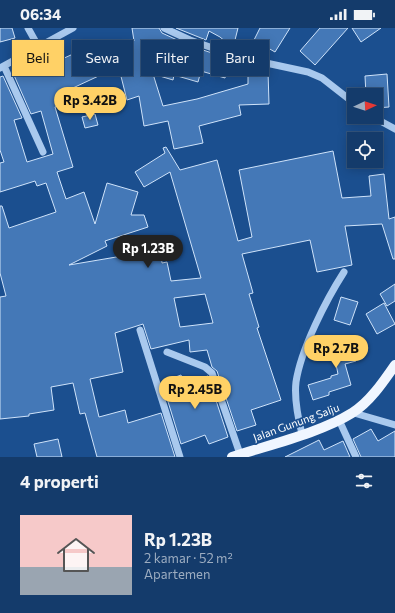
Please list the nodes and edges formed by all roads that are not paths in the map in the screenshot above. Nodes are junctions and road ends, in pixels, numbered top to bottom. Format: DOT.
graph roads {
  1 [pos="28,28"];
  2 [pos="73,28"];
  3 [pos="164,28"];
  4 [pos="35,40"];
  5 [pos="50,40"];
  6 [pos="12,61"];
  7 [pos="2,67"];
  8 [pos="347,98"];
  9 [pos="383,122"];
  10 [pos="395,129"];
  11 [pos="43,152"];
  12 [pos="344,272"];
  13 [pos="140,330"];
  14 [pos="167,352"];
  15 [pos="395,366"];
  16 [pos="354,412"];
  17 [pos="339,420"];
  18 [pos="395,425"];
  19 [pos="302,434"];
  20 [pos="236,456"];
  21 [pos="180,457"];
  22 [pos="356,457"];
  1 -- 4 [label="street"];
  2 -- 5 [label="street"];
  3 -- 8 [label="street"];
  6 -- 7 [label="street"];
  7 -- 11 [label="street"];
  9 -- 10 [label="street"];
  12 -- 19 [label="street"];
  13 -- 21 [label="street"];
  14 -- 20 [label="street"];
  15 -- 16 [label="main road, Jalan Gunung Salju"];
  16 -- 17 [label="main road, Jalan Gunung Salju"];
  16 -- 18 [label="street"];
  17 -- 19 [label="main road, Jalan Gunung Salju"];
  17 -- 22 [label="street"];
  19 -- 20 [label="main road, Jalan Gunung Salju"];
}
